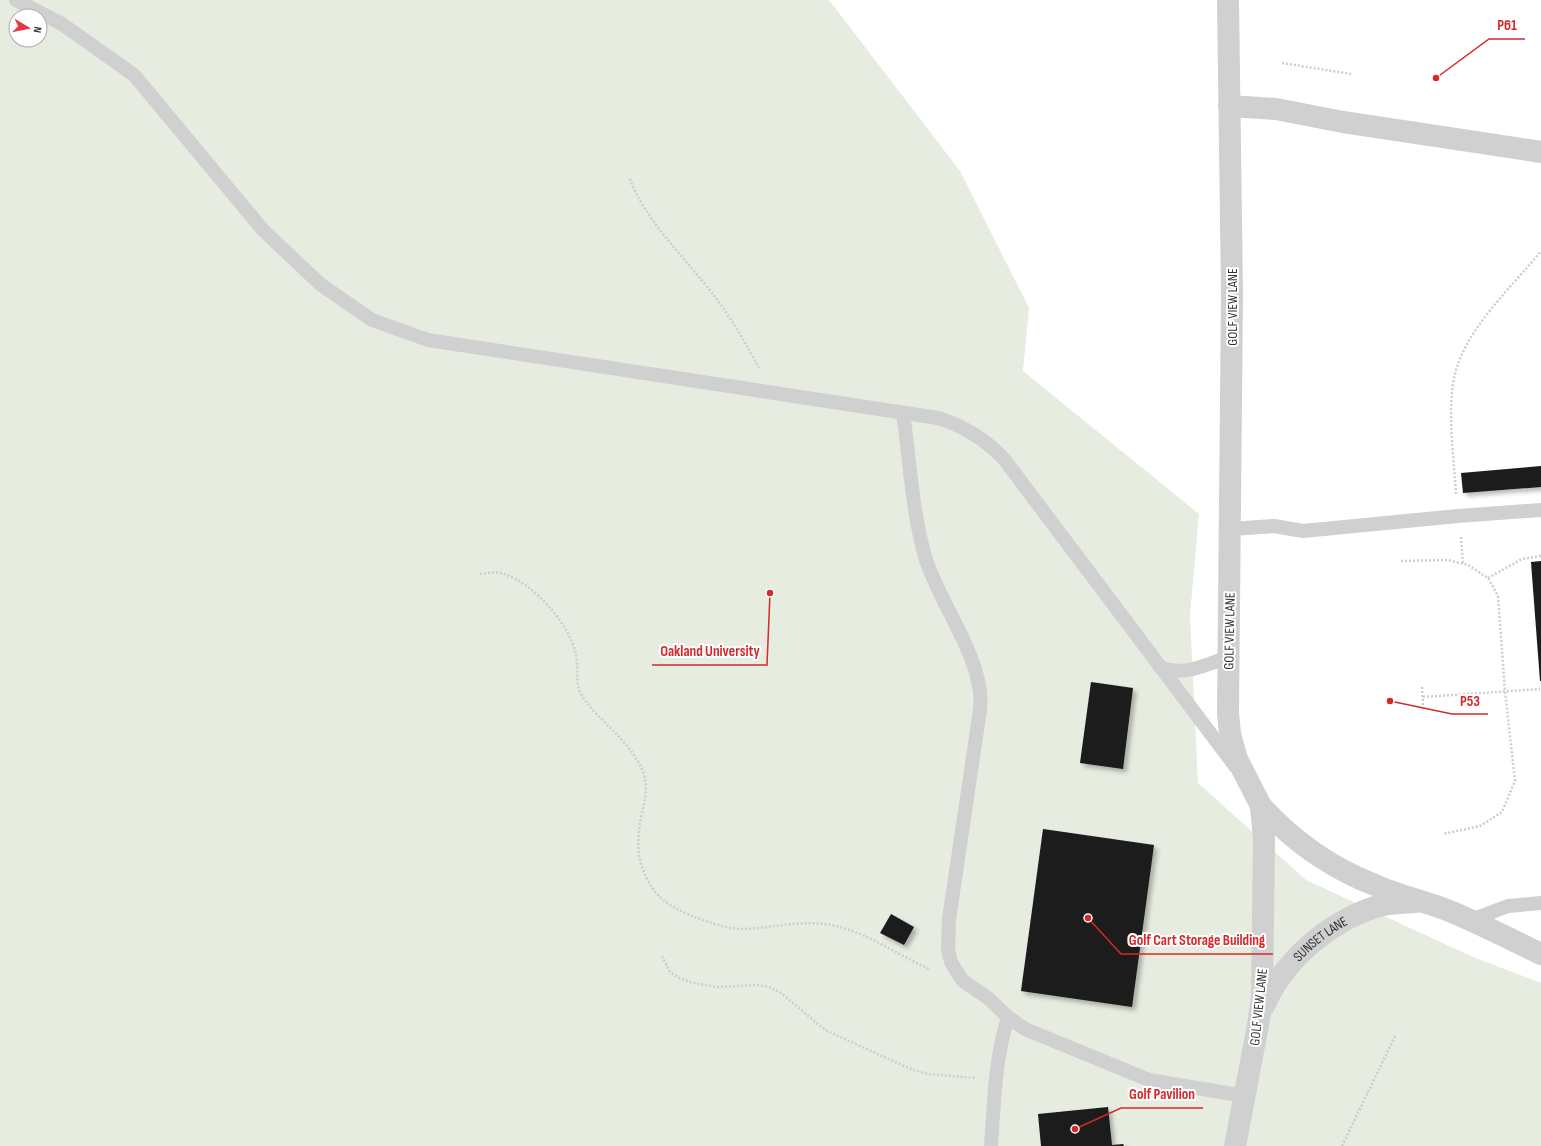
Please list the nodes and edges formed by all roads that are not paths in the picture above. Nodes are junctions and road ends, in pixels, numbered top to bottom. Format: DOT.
graph roads {
  1 [pos="16,0"];
  2 [pos="1228,0"];
  3 [pos="1229,106"];
  4 [pos="1541,152"];
  5 [pos="903,412"];
  6 [pos="1541,510"];
  7 [pos="1231,529"];
  8 [pos="1228,657"];
  9 [pos="1160,667"];
  10 [pos="1248,784"];
  11 [pos="1261,806"];
  12 [pos="1420,901"];
  13 [pos="1541,903"];
  14 [pos="1471,920"];
  15 [pos="1541,954"];
  16 [pos="1008,1017"];
  17 [pos="1258,1025"];
  18 [pos="1245,1096"];
  19 [pos="991,1146"];
  20 [pos="1235,1146"];
  1 -- 5 [label="lane"];
  2 -- 3 [label="street, GOLF VIEW LANE"];
  3 -- 4 [label="street"];
  3 -- 7 [label="street, GOLF VIEW LANE"];
  5 -- 9 [label="lane"];
  5 -- 16 [label="lane"];
  6 -- 7 [label="lane"];
  7 -- 8 [label="street, GOLF VIEW LANE"];
  8 -- 9 [label="lane"];
  8 -- 10 [label="street, GOLF VIEW LANE"];
  9 -- 10 [label="lane"];
  10 -- 11 [label="street, GOLF VIEW LANE"];
  11 -- 12 [label="street, SUNSET LANE"];
  11 -- 17 [label="street, GOLF VIEW LANE"];
  12 -- 14 [label="street, SUNSET LANE"];
  12 -- 17 [label="street, SUNSET LANE"];
  13 -- 14 [label="lane"];
  14 -- 15 [label="street, SUNSET LANE"];
  16 -- 18 [label="lane"];
  16 -- 19 [label="lane"];
  17 -- 18 [label="street, GOLF VIEW LANE"];
  18 -- 20 [label="street, GOLF VIEW LANE"];
}
